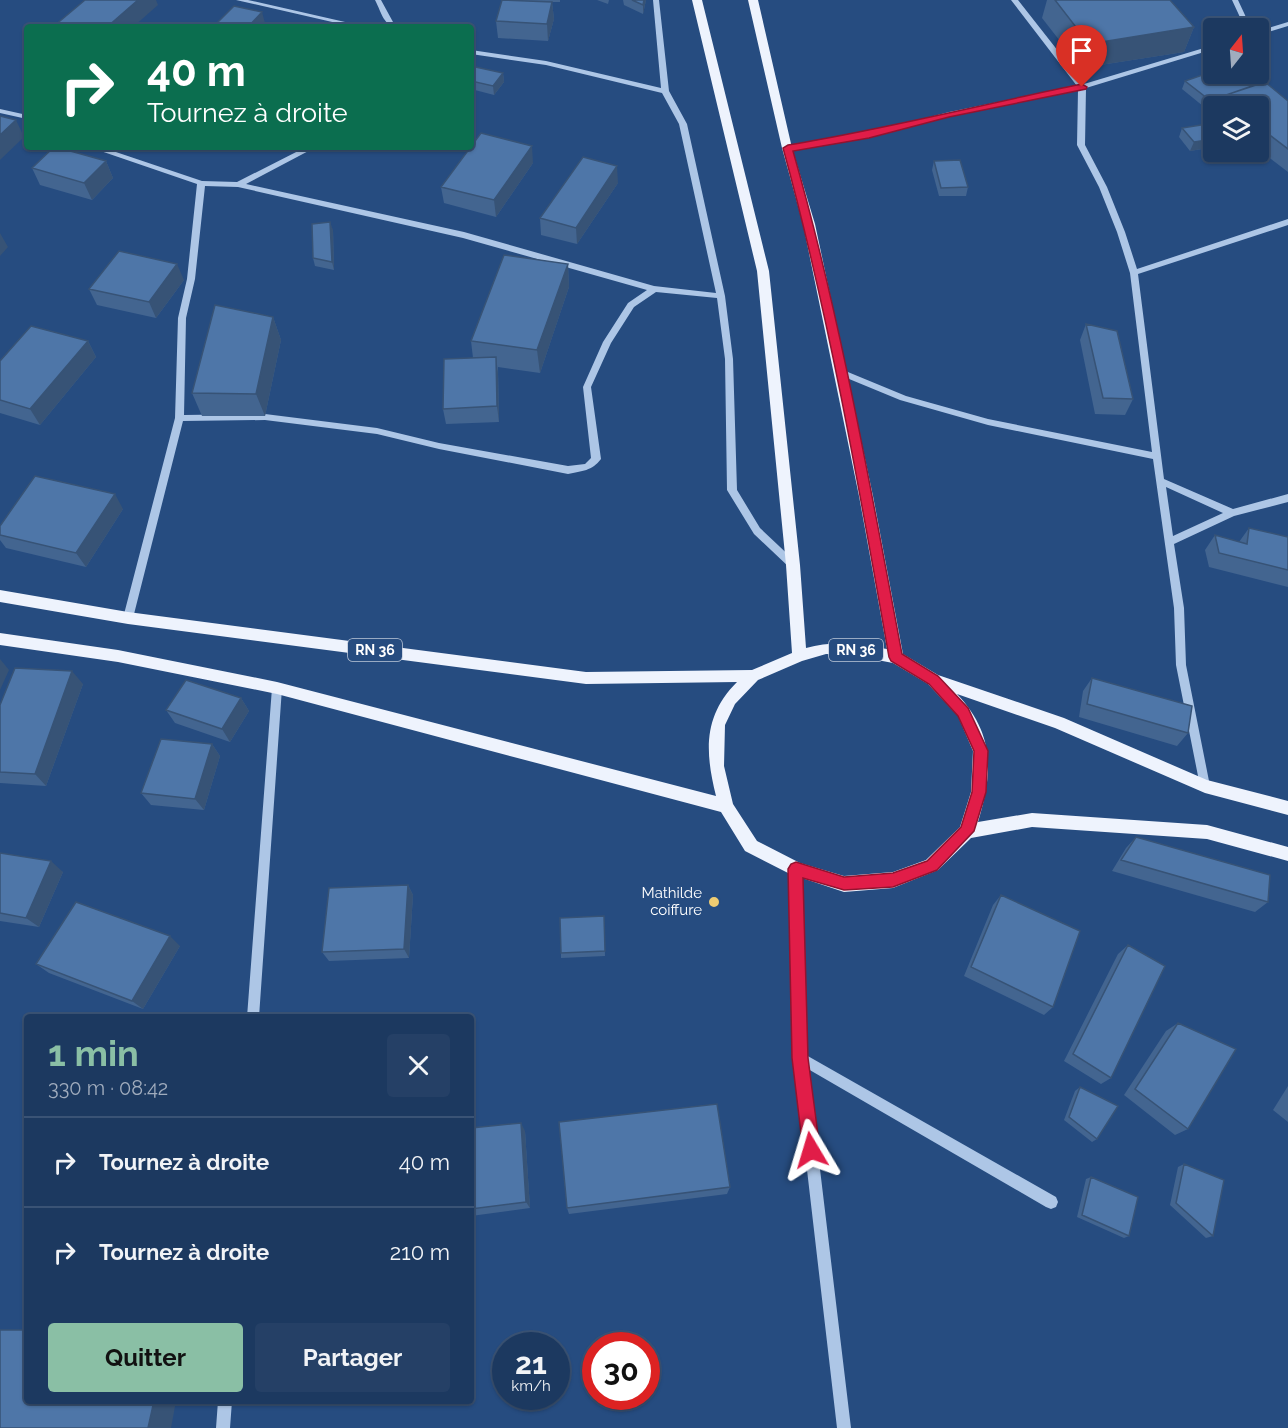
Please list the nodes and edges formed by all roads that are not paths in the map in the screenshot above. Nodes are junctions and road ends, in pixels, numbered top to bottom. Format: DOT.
graph roads {
  1 [pos="239,0"];
  2 [pos="378,0"];
  3 [pos="656,0"];
  4 [pos="698,0"];
  5 [pos="753,0"];
  6 [pos="1014,0"];
  7 [pos="1234,0"];
  8 [pos="1243,18"];
  9 [pos="350,24"];
  10 [pos="392,24"];
  11 [pos="1288,24"];
  12 [pos="1269,30"];
  13 [pos="1203,49"];
  14 [pos="474,52"];
  15 [pos="1082,87"];
  16 [pos="664,91"];
  17 [pos="0,111"];
  18 [pos="24,116"];
  19 [pos="788,148"];
  20 [pos="102,150"];
  21 [pos="306,150"];
  22 [pos="201,183"];
  23 [pos="238,185"];
  24 [pos="1288,222"];
  25 [pos="1134,273"];
  26 [pos="654,289"];
  27 [pos="721,297"];
  28 [pos="840,372"];
  29 [pos="178,418"];
  30 [pos="1156,456"];
  31 [pos="1160,481"];
  32 [pos="1288,498"];
  33 [pos="1232,513"];
  34 [pos="1169,542"];
  35 [pos="793,565"];
  36 [pos="0,597"];
  37 [pos="128,618"];
  38 [pos="0,639"];
  39 [pos="799,656"];
  40 [pos="896,657"];
  41 [pos="753,676"];
  42 [pos="933,680"];
  43 [pos="277,688"];
  44 [pos="1205,786"];
  45 [pos="726,806"];
  46 [pos="1288,808"];
  47 [pos="967,831"];
  48 [pos="1288,854"];
  49 [pos="796,869"];
  50 [pos="253,1014"];
  51 [pos="800,1058"];
  52 [pos="1051,1202"];
  53 [pos="225,1404"];
  54 [pos="223,1428"];
  55 [pos="844,1428"];
  1 -- 9 [label="street"];
  2 -- 10 [label="street"];
  3 -- 16 [label="street"];
  4 -- 35 [label="main road"];
  5 -- 19 [label="main road"];
  6 -- 15 [label="street"];
  7 -- 8 [label="street"];
  11 -- 12 [label="street"];
  13 -- 15 [label="street"];
  14 -- 16 [label="street"];
  15 -- 19 [label="street"];
  15 -- 25 [label="street"];
  16 -- 27 [label="street"];
  17 -- 18 [label="street"];
  19 -- 28 [label="main road"];
  20 -- 22 [label="street"];
  21 -- 23 [label="street"];
  22 -- 23 [label="street"];
  22 -- 29 [label="street"];
  23 -- 26 [label="street"];
  24 -- 25 [label="street"];
  25 -- 30 [label="street"];
  26 -- 27 [label="street"];
  26 -- 29 [label="street"];
  27 -- 35 [label="street"];
  28 -- 30 [label="street"];
  28 -- 40 [label="main road"];
  29 -- 37 [label="street"];
  30 -- 31 [label="street"];
  31 -- 33 [label="street"];
  31 -- 34 [label="street"];
  32 -- 33 [label="street"];
  33 -- 34 [label="street"];
  34 -- 44 [label="street"];
  35 -- 39 [label="main road"];
  36 -- 37 [label="main road, RN 36"];
  37 -- 41 [label="main road, RN 36"];
  38 -- 43 [label="main road"];
  39 -- 40 [label="main road, RN 36"];
  39 -- 41 [label="main road, RN 36"];
  40 -- 42 [label="main road, RN 36"];
  41 -- 45 [label="main road, RN 36"];
  42 -- 44 [label="main road, RN 36"];
  42 -- 47 [label="main road, RN 36"];
  43 -- 45 [label="main road"];
  43 -- 50 [label="street"];
  44 -- 46 [label="main road, RN 36"];
  45 -- 49 [label="main road, RN 36"];
  47 -- 48 [label="main road"];
  47 -- 49 [label="main road, RN 36"];
  49 -- 51 [label="street"];
  51 -- 52 [label="street"];
  51 -- 55 [label="street"];
  53 -- 54 [label="street"];
}
